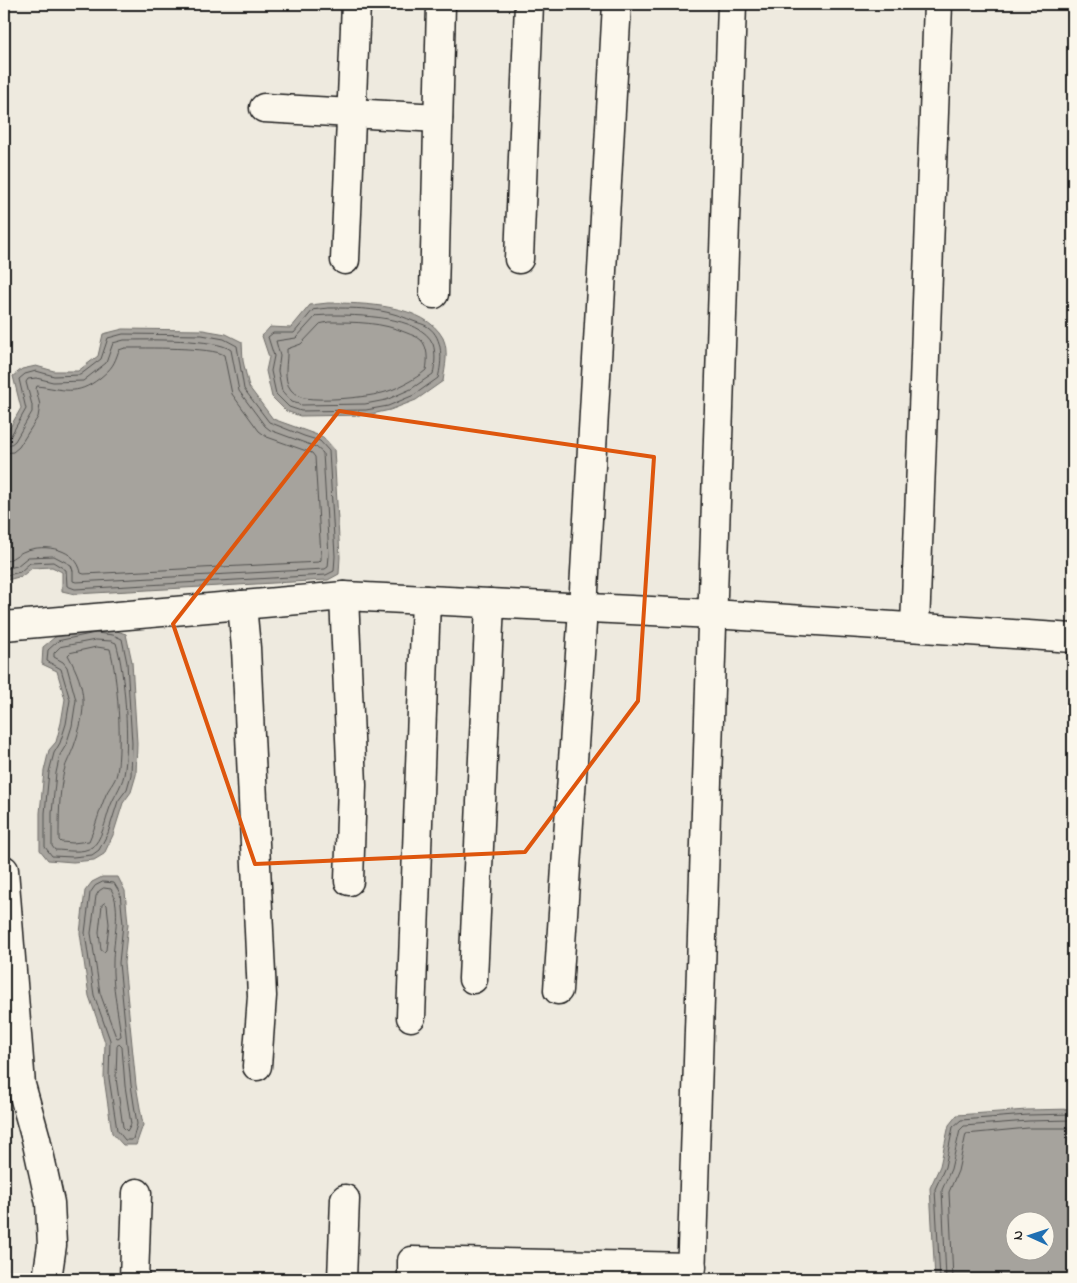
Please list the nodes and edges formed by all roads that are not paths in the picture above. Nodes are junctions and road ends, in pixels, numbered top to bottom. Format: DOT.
graph roads {
  1 [pos="356,4"];
  2 [pos="441,4"];
  3 [pos="529,4"];
  4 [pos="617,4"];
  5 [pos="732,4"];
  6 [pos="938,4"];
  7 [pos="264,108"];
  8 [pos="351,113"];
  9 [pos="438,118"];
  10 [pos="519,259"];
  11 [pos="345,260"];
  12 [pos="434,294"];
  13 [pos="344,596"];
  14 [pos="426,600"];
  15 [pos="490,604"];
  16 [pos="242,605"];
  17 [pos="583,608"];
  18 [pos="713,614"];
  19 [pos="4,626"];
  20 [pos="915,627"];
  21 [pos="1073,638"];
  22 [pos="4,870"];
  23 [pos="349,881"];
  24 [pos="473,978"];
  25 [pos="558,990"];
  26 [pos="411,1017"];
  27 [pos="257,1066"];
  28 [pos="138,1193"];
  29 [pos="345,1199"];
  30 [pos="692,1273"];
  31 [pos="47,1279"];
  32 [pos="134,1279"];
  33 [pos="342,1279"];
  34 [pos="412,1279"];
  1 -- 8 [label="street"];
  2 -- 9 [label="street"];
  3 -- 10 [label="street"];
  4 -- 17 [label="street"];
  5 -- 18 [label="street"];
  6 -- 20 [label="street"];
  7 -- 8 [label="street"];
  8 -- 9 [label="street"];
  8 -- 11 [label="street"];
  9 -- 12 [label="street"];
  13 -- 14 [label="street"];
  13 -- 16 [label="street"];
  13 -- 23 [label="street"];
  14 -- 15 [label="street"];
  14 -- 26 [label="street"];
  15 -- 17 [label="street"];
  15 -- 24 [label="street"];
  16 -- 19 [label="street"];
  16 -- 27 [label="street"];
  17 -- 18 [label="street"];
  17 -- 25 [label="street"];
  18 -- 20 [label="street"];
  18 -- 30 [label="street"];
  20 -- 21 [label="street"];
  22 -- 31 [label="street"];
  28 -- 32 [label="street"];
  29 -- 33 [label="street"];
  30 -- 34 [label="street"];
}
